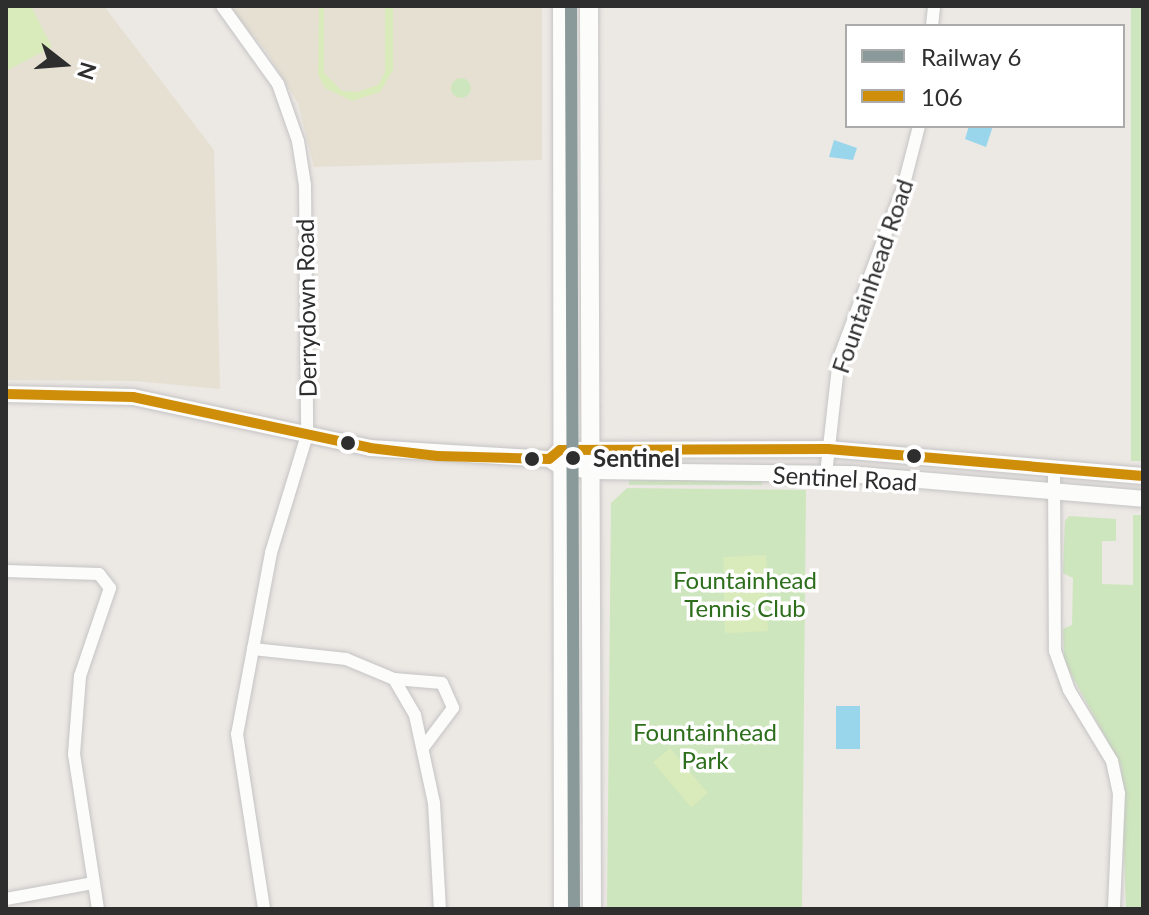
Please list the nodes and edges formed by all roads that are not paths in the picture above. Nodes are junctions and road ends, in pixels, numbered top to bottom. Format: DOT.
graph roads {
  1 [pos="222,6"];
  2 [pos="562,6"];
  3 [pos="589,6"];
  4 [pos="918,128"];
  5 [pos="6,394"];
  6 [pos="307,435"];
  7 [pos="828,449"];
  8 [pos="593,450"];
  9 [pos="556,459"];
  10 [pos="593,471"];
  11 [pos="1054,472"];
  12 [pos="826,474"];
  13 [pos="1143,476"];
  14 [pos="1054,493"];
  15 [pos="1143,499"];
  16 [pos="6,571"];
  17 [pos="253,649"];
  18 [pos="394,679"];
  19 [pos="423,748"];
  20 [pos="93,883"];
  21 [pos="6,899"];
  22 [pos="98,909"];
  23 [pos="264,909"];
  24 [pos="440,909"];
  25 [pos="563,909"];
  26 [pos="592,909"];
  27 [pos="1114,909"];
  1 -- 6 [label="street, Derrydown Road"];
  2 -- 9 [label="main road"];
  3 -- 8 [label="main road"];
  4 -- 7 [label="street, Fountainhead Road"];
  5 -- 6 [label="street, Sentinel Road"];
  6 -- 9 [label="street, Sentinel Road"];
  6 -- 17 [label="street, Derrydown Road"];
  7 -- 8 [label="street, Sentinel Road"];
  7 -- 11 [label="street, Sentinel Road"];
  7 -- 12 [label="street, Fountainhead Road"];
  8 -- 9 [label="street, Sentinel Road"];
  8 -- 10 [label="main road"];
  9 -- 10 [label="street, Sentinel Road"];
  9 -- 25 [label="main road"];
  10 -- 12 [label="street, Sentinel Road"];
  10 -- 26 [label="main road"];
  11 -- 13 [label="street, Sentinel Road"];
  11 -- 14 [label="street"];
  12 -- 14 [label="street, Sentinel Road"];
  14 -- 15 [label="street, Sentinel Road"];
  14 -- 27 [label="street"];
  16 -- 20 [label="street"];
  17 -- 18 [label="street"];
  17 -- 23 [label="street, Derrydown Road"];
  18 -- 19 [label="street"];
  18 -- 19 [label="street"];
  19 -- 24 [label="street"];
  20 -- 21 [label="street"];
  20 -- 22 [label="street"];
}
